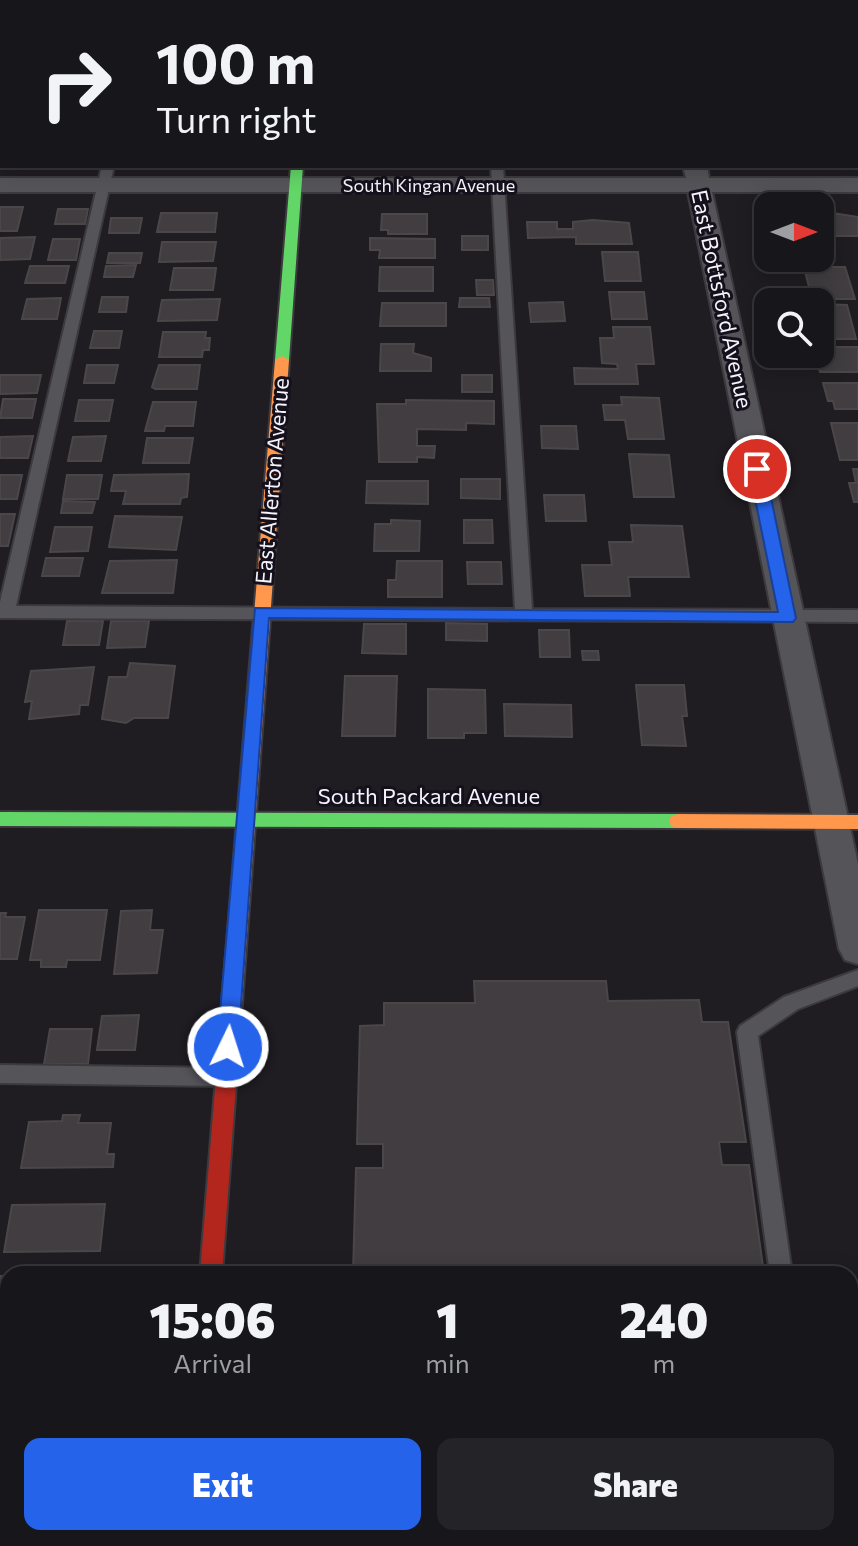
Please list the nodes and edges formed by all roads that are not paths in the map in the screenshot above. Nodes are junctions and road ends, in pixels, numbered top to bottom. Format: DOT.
graph roads {
  1 [pos="106,176"];
  2 [pos="297,176"];
  3 [pos="497,176"];
  4 [pos="697,176"];
  5 [pos="0,185"];
  6 [pos="858,185"];
  7 [pos="3,612"];
  8 [pos="261,612"];
  9 [pos="524,615"];
  10 [pos="858,616"];
  11 [pos="787,618"];
  12 [pos="0,819"];
  13 [pos="244,819"];
  14 [pos="845,822"];
  15 [pos="858,949"];
  16 [pos="858,978"];
  17 [pos="0,1074"];
  18 [pos="225,1077"];
  19 [pos="212,1266"];
  20 [pos="780,1266"];
  1 -- 2 [label="street, South Kingan Avenue"];
  1 -- 5 [label="street, South Kingan Avenue"];
  1 -- 7 [label="lane"];
  2 -- 3 [label="street, South Kingan Avenue"];
  2 -- 8 [label="street, East Allerton Avenue"];
  3 -- 4 [label="street, South Kingan Avenue"];
  3 -- 9 [label="lane"];
  4 -- 6 [label="street, South Kingan Avenue"];
  4 -- 11 [label="street, East Bottsford Avenue"];
  7 -- 8 [label="lane"];
  8 -- 9 [label="lane"];
  8 -- 13 [label="street, East Allerton Avenue"];
  9 -- 11 [label="lane"];
  10 -- 11 [label="lane"];
  11 -- 14 [label="street, East Bottsford Avenue"];
  12 -- 13 [label="street, South Packard Avenue"];
  13 -- 14 [label="street, South Packard Avenue"];
  13 -- 18 [label="street, East Allerton Avenue"];
  14 -- 15 [label="street, East Bottsford Avenue"];
  16 -- 20 [label="lane"];
  17 -- 18 [label="lane"];
  18 -- 19 [label="street, East Allerton Avenue"];
}
